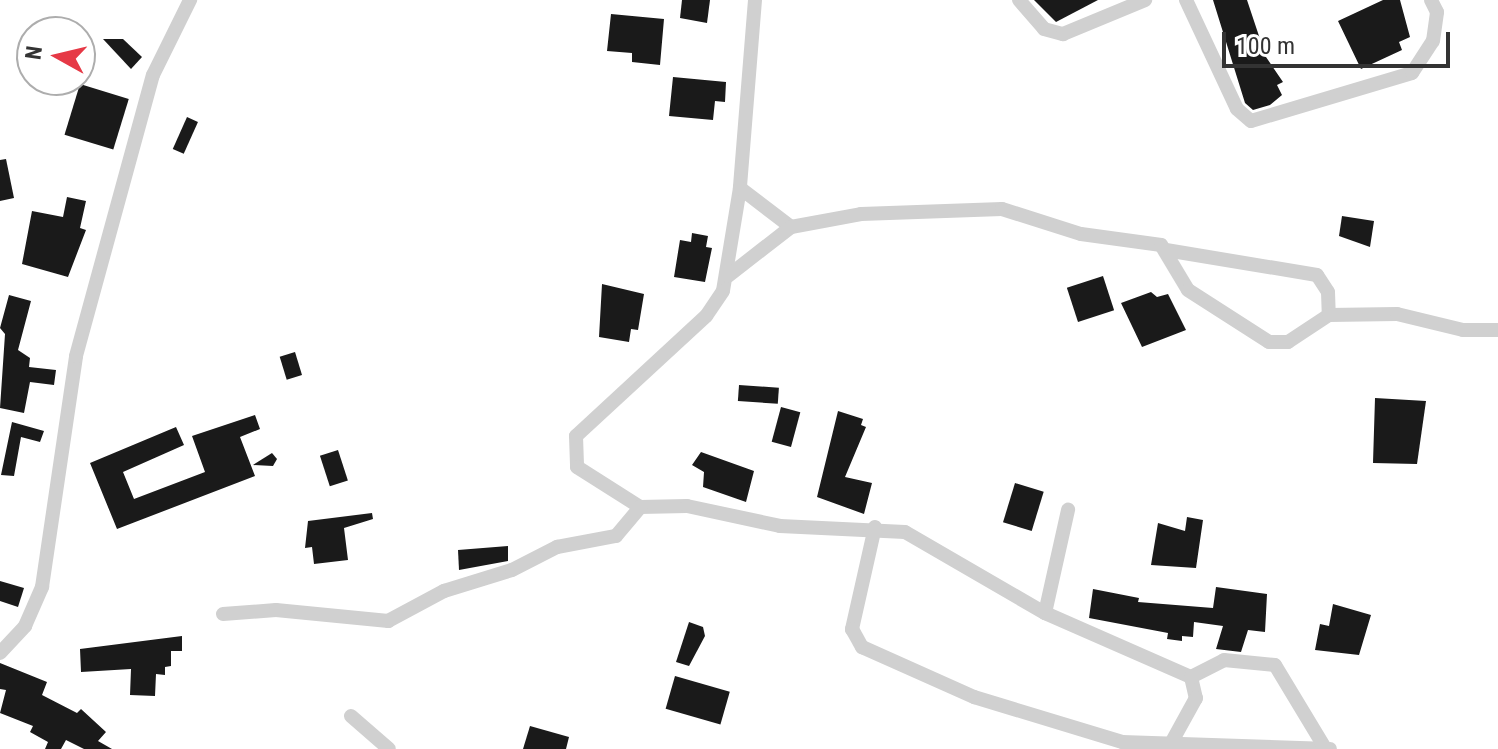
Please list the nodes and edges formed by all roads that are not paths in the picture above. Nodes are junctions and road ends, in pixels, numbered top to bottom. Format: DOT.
graph roads {
  1 [pos="190,0"];
  2 [pos="755,0"];
  3 [pos="1019,0"];
  4 [pos="1145,0"];
  5 [pos="1186,0"];
  6 [pos="1431,0"];
  7 [pos="1120,4"];
  8 [pos="740,188"];
  9 [pos="791,227"];
  10 [pos="1166,250"];
  11 [pos="728,276"];
  12 [pos="1329,315"];
  13 [pos="1498,330"];
  14 [pos="640,507"];
  15 [pos="1068,510"];
  16 [pos="875,527"];
  17 [pos="1045,613"];
  18 [pos="223,614"];
  19 [pos="0,653"];
  20 [pos="1191,677"];
  21 [pos="351,716"];
  22 [pos="1169,747"];
  23 [pos="1328,748"];
  24 [pos="389,749"];
  1 -- 19 [label="street"];
  2 -- 8 [label="street"];
  3 -- 7 [label="street"];
  4 -- 7 [label="street"];
  5 -- 6 [label="street"];
  8 -- 9 [label="street"];
  8 -- 11 [label="street"];
  9 -- 10 [label="street"];
  9 -- 11 [label="street"];
  10 -- 12 [label="street"];
  10 -- 12 [label="street"];
  11 -- 14 [label="street"];
  12 -- 13 [label="street"];
  14 -- 16 [label="street"];
  14 -- 18 [label="street"];
  15 -- 17 [label="street"];
  16 -- 17 [label="street"];
  16 -- 22 [label="street"];
  17 -- 20 [label="street"];
  20 -- 22 [label="street"];
  20 -- 23 [label="street"];
  21 -- 24 [label="street"];
  22 -- 23 [label="street"];
}
